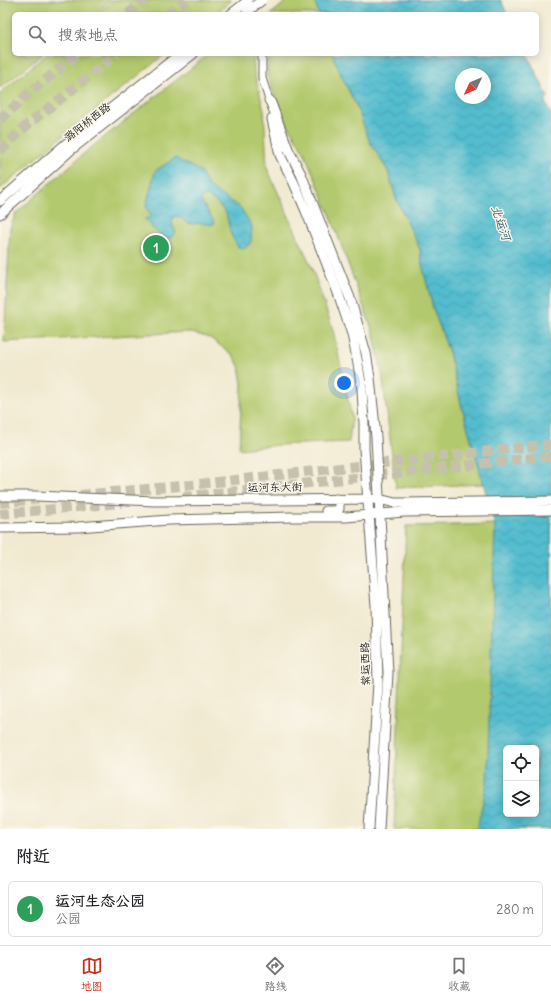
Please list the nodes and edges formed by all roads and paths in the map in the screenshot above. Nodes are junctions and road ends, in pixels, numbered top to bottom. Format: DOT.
graph roads {
  1 [pos="262,0"];
  2 [pos="248,7"];
  3 [pos="236,12"];
  4 [pos="177,56"];
  5 [pos="190,56"];
  6 [pos="262,56"];
  7 [pos="269,100"];
  8 [pos="0,201"];
  9 [pos="0,214"];
  10 [pos="0,496"];
  11 [pos="336,499"];
  12 [pos="368,499"];
  13 [pos="379,499"];
  14 [pos="551,501"];
  15 [pos="403,508"];
  16 [pos="551,510"];
  17 [pos="380,514"];
  18 [pos="369,516"];
  19 [pos="293,517"];
  20 [pos="0,528"];
  21 [pos="369,829"];
  22 [pos="379,829"];
  1 -- 2 [label="main road, bridge"];
  2 -- 3 [label="main road"];
  4 -- 8 [label="main road, 潞阳桥西路"];
  5 -- 9 [label="main road, 潞阳桥西路"];
  6 -- 7 [label="street"];
  7 -- 12 [label="main road, 紫运西路"];
  7 -- 13 [label="main road, 紫运西路"];
  10 -- 11 [label="main road, 运河东大街"];
  11 -- 12 [label="main road, 运河东大街"];
  11 -- 19 [label="main road"];
  12 -- 13 [label="main road, 运河东大街"];
  12 -- 18 [label="main road, 紫运西路"];
  13 -- 15 [label="main road, 运河东大街"];
  13 -- 17 [label="main road, 紫运西路"];
  14 -- 15 [label="main road, 运河东大街"];
  15 -- 16 [label="main road, 运河东大街"];
  15 -- 17 [label="main road, 运河东大街"];
  17 -- 18 [label="main road, 运河东大街"];
  17 -- 22 [label="main road, 紫运西路"];
  18 -- 19 [label="main road, 运河东大街"];
  18 -- 21 [label="main road, 紫运西路"];
  19 -- 20 [label="main road, 运河东大街"];
}
